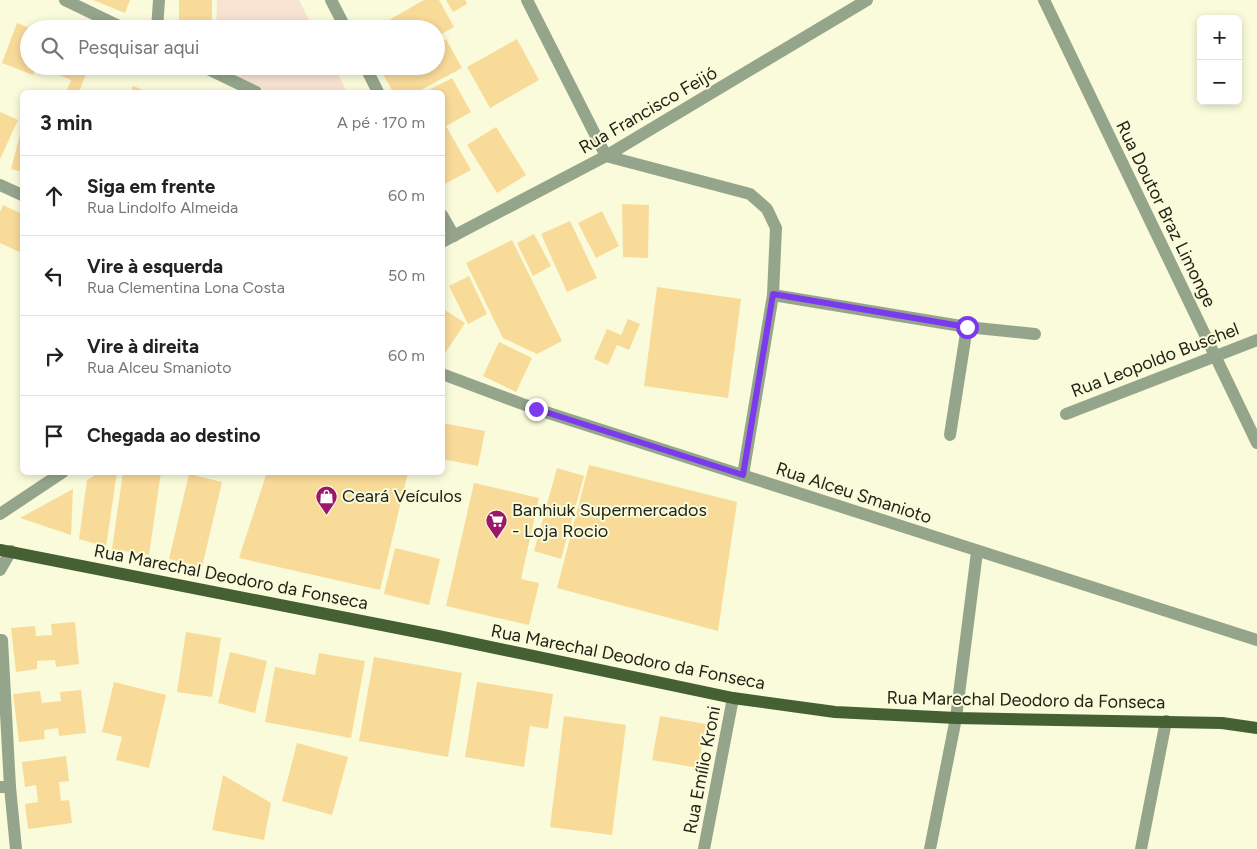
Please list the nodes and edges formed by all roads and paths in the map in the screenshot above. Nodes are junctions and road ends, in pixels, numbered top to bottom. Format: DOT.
graph roads {
  1 [pos="65,0"];
  2 [pos="159,0"];
  3 [pos="331,0"];
  4 [pos="527,0"];
  5 [pos="867,0"];
  6 [pos="1044,0"];
  7 [pos="107,20"];
  8 [pos="158,20"];
  9 [pos="341,20"];
  10 [pos="221,75"];
  11 [pos="370,75"];
  12 [pos="252,90"];
  13 [pos="377,90"];
  14 [pos="606,156"];
  15 [pos="0,185"];
  16 [pos="20,195"];
  17 [pos="448,239"];
  18 [pos="773,294"];
  19 [pos="967,327"];
  20 [pos="1035,334"];
  21 [pos="1257,340"];
  22 [pos="1214,356"];
  23 [pos="445,375"];
  24 [pos="1066,414"];
  25 [pos="950,435"];
  26 [pos="1257,443"];
  27 [pos="58,475"];
  28 [pos="743,475"];
  29 [pos="0,514"];
  30 [pos="6,550"];
  31 [pos="977,552"];
  32 [pos="0,570"];
  33 [pos="0,640"];
  34 [pos="1257,640"];
  35 [pos="733,698"];
  36 [pos="956,718"];
  37 [pos="1166,721"];
  38 [pos="1257,728"];
  39 [pos="5,787"];
  40 [pos="16,849"];
  41 [pos="704,849"];
  42 [pos="930,849"];
  43 [pos="1141,849"];
  1 -- 7 [label="street"];
  2 -- 8 [label="street"];
  3 -- 9 [label="street"];
  4 -- 14 [label="street"];
  5 -- 14 [label="street, Rua Francisco Feijó"];
  6 -- 22 [label="street, Rua Doutor Braz Limonge"];
  10 -- 12 [label="street"];
  11 -- 13 [label="street"];
  14 -- 17 [label="street, Rua Francisco Feijó"];
  14 -- 18 [label="street"];
  15 -- 16 [label="street"];
  18 -- 19 [label="street"];
  18 -- 28 [label="street"];
  19 -- 20 [label="street"];
  19 -- 25 [label="street"];
  21 -- 22 [label="street, Rua Leopoldo Buschel"];
  22 -- 24 [label="street, Rua Leopoldo Buschel"];
  22 -- 26 [label="street, Rua Doutor Braz Limonge"];
  23 -- 28 [label="street, Rua Alceu Smanioto"];
  27 -- 29 [label="street"];
  28 -- 31 [label="street, Rua Alceu Smanioto"];
  30 -- 32 [label="street"];
  30 -- 35 [label="main road, Rua Marechal Deodoro da Fonseca"];
  31 -- 34 [label="street, Rua Alceu Smanioto"];
  31 -- 36 [label="street"];
  33 -- 39 [label="street"];
  35 -- 36 [label="main road, Rua Marechal Deodoro da Fonseca"];
  35 -- 41 [label="street, Rua Emílio Kroni"];
  36 -- 37 [label="main road, Rua Marechal Deodoro da Fonseca"];
  36 -- 42 [label="street"];
  37 -- 38 [label="main road, Rua Marechal Deodoro da Fonseca"];
  37 -- 43 [label="street"];
  39 -- 40 [label="street"];
}
